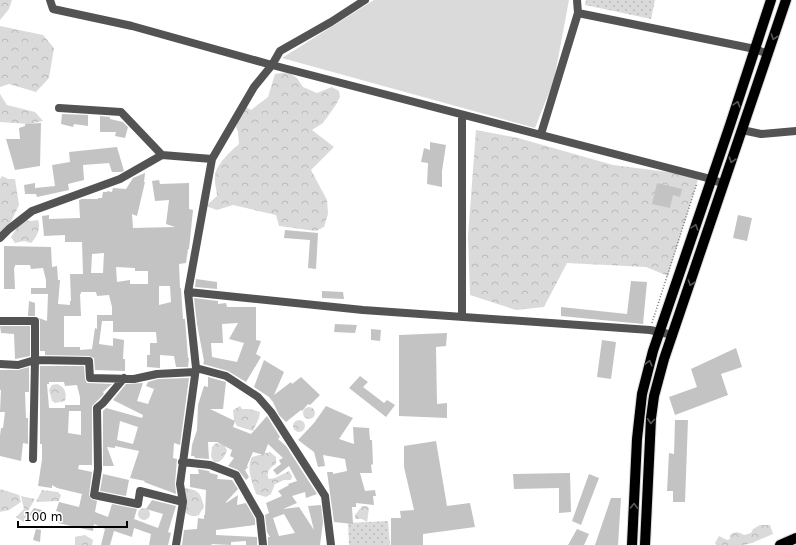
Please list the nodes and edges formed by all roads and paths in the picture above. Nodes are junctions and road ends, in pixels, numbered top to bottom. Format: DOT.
graph roads {
  1 [pos="50,0"];
  2 [pos="365,0"];
  3 [pos="577,0"];
  4 [pos="771,0"];
  5 [pos="786,0"];
  6 [pos="578,13"];
  7 [pos="755,49"];
  8 [pos="768,54"];
  9 [pos="272,65"];
  10 [pos="59,108"];
  11 [pos="462,119"];
  12 [pos="742,130"];
  13 [pos="796,131"];
  14 [pos="541,134"];
  15 [pos="162,155"];
  16 [pos="212,159"];
  17 [pos="699,176"];
  18 [pos="711,179"];
  19 [pos="724,184"];
  20 [pos="0,238"];
  21 [pos="188,292"];
  22 [pos="462,317"];
  23 [pos="0,321"];
  24 [pos="654,331"];
  25 [pos="673,335"];
  26 [pos="35,360"];
  27 [pos="0,364"];
  28 [pos="195,370"];
  29 [pos="124,378"];
  30 [pos="642,394"];
  31 [pos="654,396"];
  32 [pos="33,459"];
  33 [pos="182,462"];
  34 [pos="183,502"];
  35 [pos="796,538"];
  36 [pos="176,545"];
  37 [pos="263,545"];
  38 [pos="331,545"];
  39 [pos="632,545"];
  40 [pos="645,545"];
  41 [pos="780,545"];
  1 -- 9 [label="street"];
  2 -- 9 [label="street"];
  3 -- 6 [label="street"];
  4 -- 7 [label="main road"];
  5 -- 8 [label="main road, one-way"];
  6 -- 7 [label="street"];
  6 -- 14 [label="street"];
  7 -- 8 [label="street"];
  18 -- 7 [label="main road, one-way"];
  8 -- 12 [label="main road"];
  9 -- 14 [label="street"];
  9 -- 16 [label="street"];
  10 -- 15 [label="street"];
  11 -- 22 [label="street"];
  12 -- 13 [label="street"];
  12 -- 19 [label="main road, one-way"];
  14 -- 17 [label="street"];
  15 -- 16 [label="street"];
  15 -- 20 [label="street"];
  16 -- 21 [label="street"];
  17 -- 18 [label="street"];
  17 -- 24 [label="path"];
  18 -- 19 [label="street"];
  24 -- 18 [label="main road, one-way"];
  19 -- 25 [label="main road, one-way"];
  21 -- 22 [label="street"];
  21 -- 28 [label="street"];
  22 -- 24 [label="street"];
  23 -- 26 [label="street"];
  24 -- 25 [label="street"];
  30 -- 24 [label="main road, one-way"];
  25 -- 31 [label="main road"];
  26 -- 27 [label="street"];
  26 -- 29 [label="street"];
  26 -- 32 [label="street"];
  28 -- 29 [label="street"];
  28 -- 33 [label="street"];
  28 -- 38 [label="street"];
  29 -- 34 [label="street"];
  30 -- 31 [label="main road"];
  39 -- 30 [label="main road, one-way"];
  31 -- 40 [label="main road, one-way"];
  33 -- 34 [label="street"];
  33 -- 37 [label="street"];
  34 -- 36 [label="street"];
  35 -- 41 [label="main road"];
}
